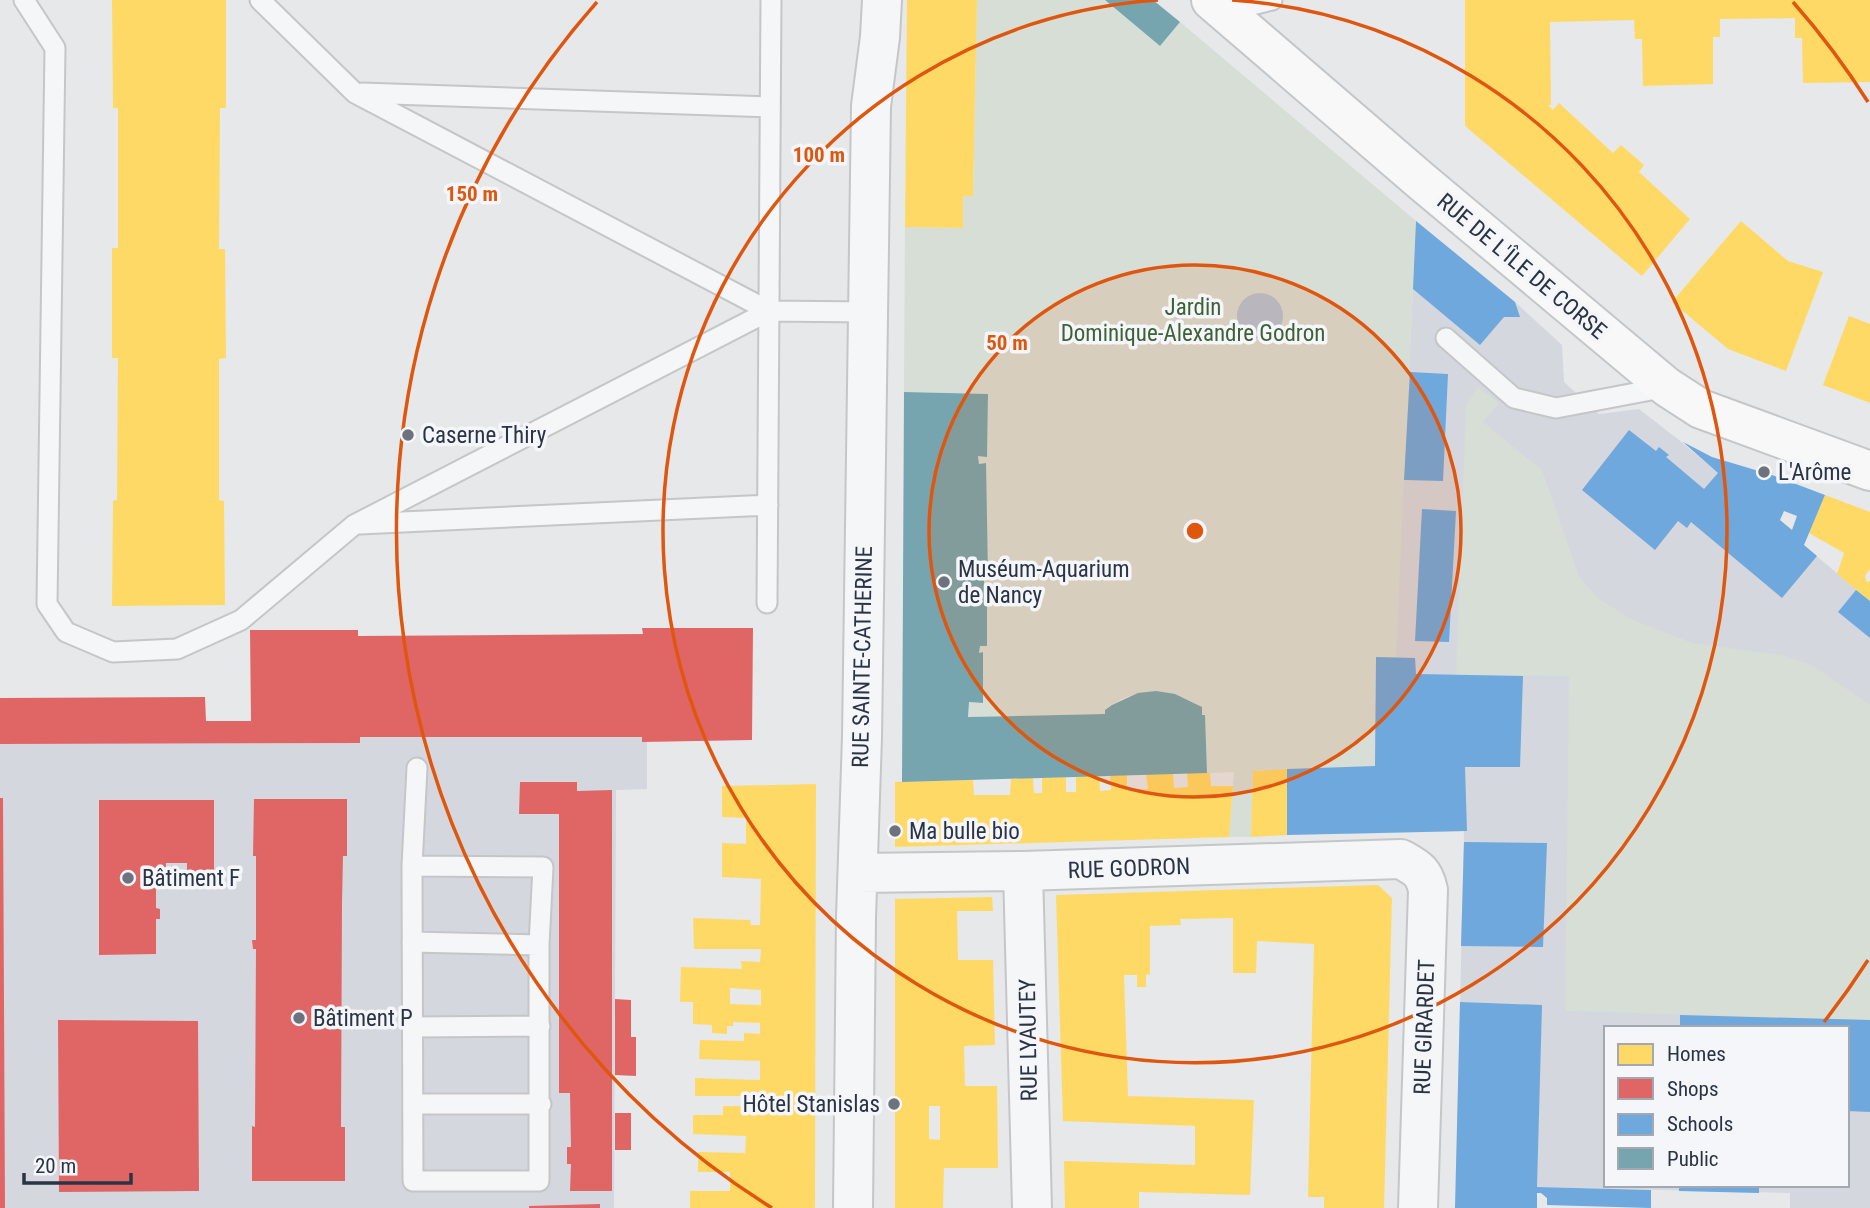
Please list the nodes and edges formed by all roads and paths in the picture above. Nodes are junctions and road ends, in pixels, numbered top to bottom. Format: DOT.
graph roads {
  1 [pos="24,0"];
  2 [pos="260,0"];
  3 [pos="771,0"];
  4 [pos="856,0"];
  5 [pos="882,0"];
  6 [pos="1272,0"];
  7 [pos="1212,1"];
  8 [pos="355,93"];
  9 [pos="871,106"];
  10 [pos="771,107"];
  11 [pos="769,311"];
  12 [pos="867,312"];
  13 [pos="1446,338"];
  14 [pos="1667,387"];
  15 [pos="1870,471"];
  16 [pos="768,505"];
  17 [pos="354,525"];
  18 [pos="767,603"];
  19 [pos="417,768"];
  20 [pos="1401,859"];
  21 [pos="412,866"];
  22 [pos="1023,871"];
  23 [pos="858,873"];
  24 [pos="412,942"];
  25 [pos="539,945"];
  26 [pos="540,1026"];
  27 [pos="412,1027"];
  28 [pos="413,1104"];
  29 [pos="541,1104"];
  30 [pos="853,1208"];
  31 [pos="1032,1208"];
  32 [pos="1418,1208"];
  1 -- 17 [label="lane"];
  2 -- 8 [label="lane"];
  3 -- 10 [label="lane"];
  4 -- 9 [label="street, RUE SAINTE-CATHERINE"];
  5 -- 9 [label="street, RUE SAINTE-CATHERINE"];
  6 -- 7 [label="lane"];
  7 -- 14 [label="main road, RUE DE L'ÎLE DE CORSE"];
  8 -- 10 [label="lane"];
  8 -- 11 [label="lane"];
  9 -- 12 [label="street, RUE SAINTE-CATHERINE"];
  10 -- 11 [label="lane"];
  11 -- 12 [label="lane"];
  11 -- 16 [label="lane"];
  11 -- 17 [label="lane"];
  12 -- 23 [label="street, RUE SAINTE-CATHERINE"];
  13 -- 14 [label="lane"];
  14 -- 15 [label="main road, RUE DE L'ÎLE DE CORSE"];
  16 -- 17 [label="lane"];
  16 -- 18 [label="lane"];
  19 -- 21 [label="lane"];
  20 -- 22 [label="street, RUE GODRON"];
  20 -- 32 [label="street, RUE GIRARDET"];
  21 -- 24 [label="lane"];
  21 -- 25 [label="lane"];
  22 -- 23 [label="street, RUE GODRON"];
  22 -- 31 [label="street, RUE LYAUTEY"];
  23 -- 30 [label="street, RUE SAINTE-CATHERINE"];
  24 -- 25 [label="lane"];
  24 -- 27 [label="lane"];
  25 -- 26 [label="lane"];
  26 -- 27 [label="lane"];
  26 -- 29 [label="lane"];
  27 -- 28 [label="lane"];
  28 -- 29 [label="lane"];
  28 -- 29 [label="lane"];
}
